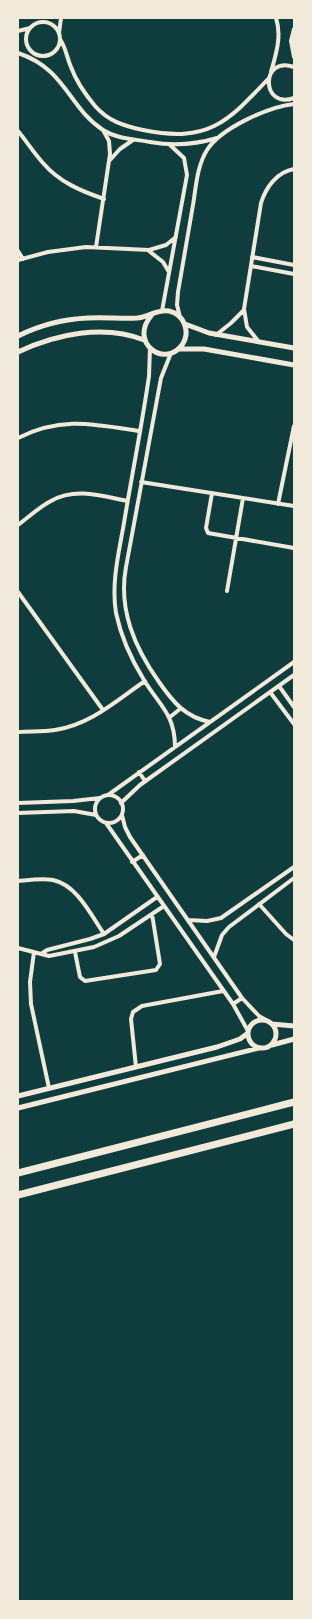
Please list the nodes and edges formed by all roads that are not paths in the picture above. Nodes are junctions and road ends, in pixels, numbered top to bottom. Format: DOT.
graph roads {
  1 [pos="38,18"];
  2 [pos="61,18"];
  3 [pos="276,18"];
  4 [pos="32,27"];
  5 [pos="294,29"];
  6 [pos="18,31"];
  7 [pos="60,36"];
  8 [pos="18,53"];
  9 [pos="26,55"];
  10 [pos="38,55"];
  11 [pos="294,57"];
  12 [pos="44,66"];
  13 [pos="294,67"];
  14 [pos="270,76"];
  15 [pos="279,98"];
  16 [pos="294,98"];
  17 [pos="294,104"];
  18 [pos="273,108"];
  19 [pos="103,130"];
  20 [pos="18,131"];
  21 [pos="151,131"];
  22 [pos="220,137"];
  23 [pos="133,140"];
  24 [pos="150,142"];
  25 [pos="170,145"];
  26 [pos="110,160"];
  27 [pos="294,169"];
  28 [pos="187,175"];
  29 [pos="198,176"];
  30 [pos="104,199"];
  31 [pos="176,236"];
  32 [pos="96,247"];
  33 [pos="149,250"];
  34 [pos="18,251"];
  35 [pos="252,257"];
  36 [pos="23,259"];
  37 [pos="18,260"];
  38 [pos="294,265"];
  39 [pos="251,266"];
  40 [pos="169,272"];
  41 [pos="294,274"];
  42 [pos="244,310"];
  43 [pos="162,311"];
  44 [pos="151,316"];
  45 [pos="180,317"];
  46 [pos="185,324"];
  47 [pos="216,334"];
  48 [pos="18,336"];
  49 [pos="144,340"];
  50 [pos="259,342"];
  51 [pos="150,348"];
  52 [pos="294,348"];
  53 [pos="178,349"];
  54 [pos="18,352"];
  55 [pos="171,353"];
  56 [pos="294,365"];
  57 [pos="294,426"];
  58 [pos="139,431"];
  59 [pos="18,438"];
  60 [pos="141,482"];
  61 [pos="212,493"];
  62 [pos="243,498"];
  63 [pos="128,501"];
  64 [pos="278,504"];
  65 [pos="294,506"];
  66 [pos="18,525"];
  67 [pos="236,538"];
  68 [pos="121,539"];
  69 [pos="130,541"];
  70 [pos="294,548"];
  71 [pos="226,591"];
  72 [pos="18,592"];
  73 [pos="294,662"];
  74 [pos="294,675"];
  75 [pos="145,681"];
  76 [pos="279,686"];
  77 [pos="270,692"];
  78 [pos="294,707"];
  79 [pos="180,709"];
  80 [pos="103,710"];
  81 [pos="170,717"];
  82 [pos="210,722"];
  83 [pos="294,724"];
  84 [pos="18,732"];
  85 [pos="175,746"];
  86 [pos="139,772"];
  87 [pos="145,781"];
  88 [pos="108,795"];
  89 [pos="100,798"];
  90 [pos="69,801"];
  91 [pos="18,803"];
  92 [pos="121,803"];
  93 [pos="69,811"];
  94 [pos="18,813"];
  95 [pos="96,815"];
  96 [pos="122,815"];
  97 [pos="106,823"];
  98 [pos="142,855"];
  99 [pos="132,862"];
  100 [pos="294,867"];
  101 [pos="288,873"];
  102 [pos="293,879"];
  103 [pos="18,881"];
  104 [pos="157,897"];
  105 [pos="259,904"];
  106 [pos="164,906"];
  107 [pos="230,912"];
  108 [pos="152,914"];
  109 [pos="188,920"];
  110 [pos="236,921"];
  111 [pos="104,934"];
  112 [pos="294,940"];
  113 [pos="18,948"];
  114 [pos="34,952"];
  115 [pos="75,952"];
  116 [pos="41,954"];
  117 [pos="214,957"];
  118 [pos="224,991"];
  119 [pos="242,998"];
  120 [pos="233,1004"];
  121 [pos="266,1020"];
  122 [pos="272,1024"];
  123 [pos="294,1026"];
  124 [pos="248,1032"];
  125 [pos="294,1039"];
  126 [pos="271,1045"];
  127 [pos="218,1047"];
  128 [pos="259,1048"];
  129 [pos="221,1058"];
  130 [pos="136,1067"];
  131 [pos="50,1088"];
  132 [pos="18,1096"];
  133 [pos="294,1102"];
  134 [pos="18,1108"];
  135 [pos="294,1124"];
  136 [pos="18,1173"];
  137 [pos="18,1195"];
  1 -- 4 [label="street"];
  2 -- 7 [label="street"];
  3 -- 14 [label="street"];
  4 -- 6 [label="street"];
  4 -- 7 [label="street"];
  4 -- 10 [label="street"];
  5 -- 11 [label="street"];
  7 -- 10 [label="street"];
  7 -- 21 [label="street"];
  8 -- 9 [label="street"];
  9 -- 10 [label="street"];
  9 -- 12 [label="street"];
  10 -- 12 [label="street"];
  12 -- 19 [label="street"];
  13 -- 14 [label="street"];
  14 -- 15 [label="street"];
  14 -- 21 [label="street"];
  15 -- 16 [label="street"];
  15 -- 18 [label="street"];
  17 -- 18 [label="street"];
  18 -- 22 [label="street"];
  19 -- 23 [label="street"];
  19 -- 26 [label="street"];
  20 -- 30 [label="street"];
  21 -- 24 [label="street"];
  22 -- 25 [label="street"];
  22 -- 29 [label="street"];
  23 -- 24 [label="street"];
  23 -- 26 [label="street"];
  24 -- 25 [label="street"];
  25 -- 28 [label="street"];
  26 -- 30 [label="street"];
  27 -- 35 [label="street"];
  28 -- 29 [label="street"];
  28 -- 31 [label="street"];
  29 -- 45 [label="street"];
  30 -- 32 [label="street"];
  31 -- 33 [label="street"];
  31 -- 40 [label="street"];
  32 -- 33 [label="street"];
  32 -- 36 [label="street"];
  33 -- 40 [label="street"];
  34 -- 36 [label="street"];
  35 -- 38 [label="street"];
  35 -- 39 [label="street"];
  36 -- 37 [label="street"];
  39 -- 41 [label="street"];
  39 -- 42 [label="street"];
  40 -- 43 [label="street"];
  42 -- 47 [label="street"];
  42 -- 50 [label="street"];
  43 -- 44 [label="street"];
  43 -- 45 [label="street"];
  44 -- 48 [label="street"];
  44 -- 49 [label="street"];
  45 -- 46 [label="street"];
  46 -- 47 [label="street"];
  46 -- 53 [label="street"];
  47 -- 50 [label="street"];
  49 -- 51 [label="street"];
  49 -- 54 [label="street"];
  50 -- 52 [label="street"];
  51 -- 55 [label="street"];
  51 -- 58 [label="street"];
  53 -- 55 [label="street"];
  53 -- 56 [label="street"];
  55 -- 60 [label="street"];
  57 -- 64 [label="street"];
  58 -- 59 [label="street"];
  58 -- 63 [label="street"];
  60 -- 61 [label="street"];
  60 -- 69 [label="street"];
  61 -- 62 [label="street"];
  61 -- 67 [label="street"];
  62 -- 64 [label="street"];
  62 -- 67 [label="street"];
  63 -- 66 [label="street"];
  63 -- 68 [label="street"];
  64 -- 65 [label="street"];
  67 -- 70 [label="street"];
  67 -- 71 [label="street"];
  68 -- 69 [label="street"];
  68 -- 75 [label="street"];
  69 -- 79 [label="street"];
  72 -- 80 [label="street"];
  73 -- 82 [label="street"];
  74 -- 76 [label="street"];
  75 -- 80 [label="street"];
  75 -- 81 [label="street"];
  76 -- 77 [label="street"];
  76 -- 78 [label="street"];
  77 -- 83 [label="street"];
  77 -- 87 [label="street"];
  79 -- 81 [label="street"];
  79 -- 82 [label="street"];
  80 -- 84 [label="street"];
  81 -- 85 [label="street"];
  82 -- 85 [label="street"];
  85 -- 86 [label="street"];
  86 -- 87 [label="street"];
  86 -- 88 [label="street"];
  87 -- 92 [label="street"];
  88 -- 89 [label="street"];
  88 -- 92 [label="street"];
  89 -- 90 [label="street"];
  89 -- 95 [label="street"];
  90 -- 91 [label="street"];
  90 -- 93 [label="street"];
  92 -- 96 [label="street"];
  93 -- 94 [label="street"];
  93 -- 95 [label="street"];
  95 -- 97 [label="street"];
  96 -- 97 [label="street"];
  96 -- 98 [label="street"];
  97 -- 99 [label="street"];
  98 -- 99 [label="street"];
  98 -- 109 [label="street"];
  99 -- 104 [label="street"];
  100 -- 101 [label="street"];
  101 -- 102 [label="street"];
  101 -- 107 [label="street"];
  102 -- 105 [label="street"];
  103 -- 111 [label="street"];
  104 -- 106 [label="street"];
  104 -- 111 [label="street"];
  105 -- 110 [label="street"];
  105 -- 112 [label="street"];
  106 -- 108 [label="street"];
  106 -- 118 [label="street"];
  107 -- 109 [label="street"];
  107 -- 110 [label="street"];
  108 -- 115 [label="street"];
  108 -- 115 [label="street"];
  109 -- 117 [label="street"];
  110 -- 117 [label="street"];
  111 -- 116 [label="street"];
  113 -- 114 [label="street"];
  114 -- 116 [label="street"];
  114 -- 131 [label="street"];
  115 -- 116 [label="street"];
  117 -- 119 [label="street"];
  118 -- 120 [label="street"];
  118 -- 130 [label="street"];
  119 -- 120 [label="street"];
  119 -- 121 [label="street"];
  120 -- 124 [label="street"];
  121 -- 122 [label="street"];
  121 -- 124 [label="street"];
  122 -- 123 [label="street"];
  122 -- 126 [label="street"];
  124 -- 127 [label="street"];
  124 -- 128 [label="street"];
  125 -- 126 [label="street"];
  126 -- 128 [label="street"];
  127 -- 129 [label="street"];
  127 -- 130 [label="street"];
  128 -- 129 [label="street"];
  129 -- 134 [label="street"];
  130 -- 131 [label="street"];
  131 -- 132 [label="street"];
  133 -- 136 [label="highway"];
  135 -- 137 [label="highway"];
}
